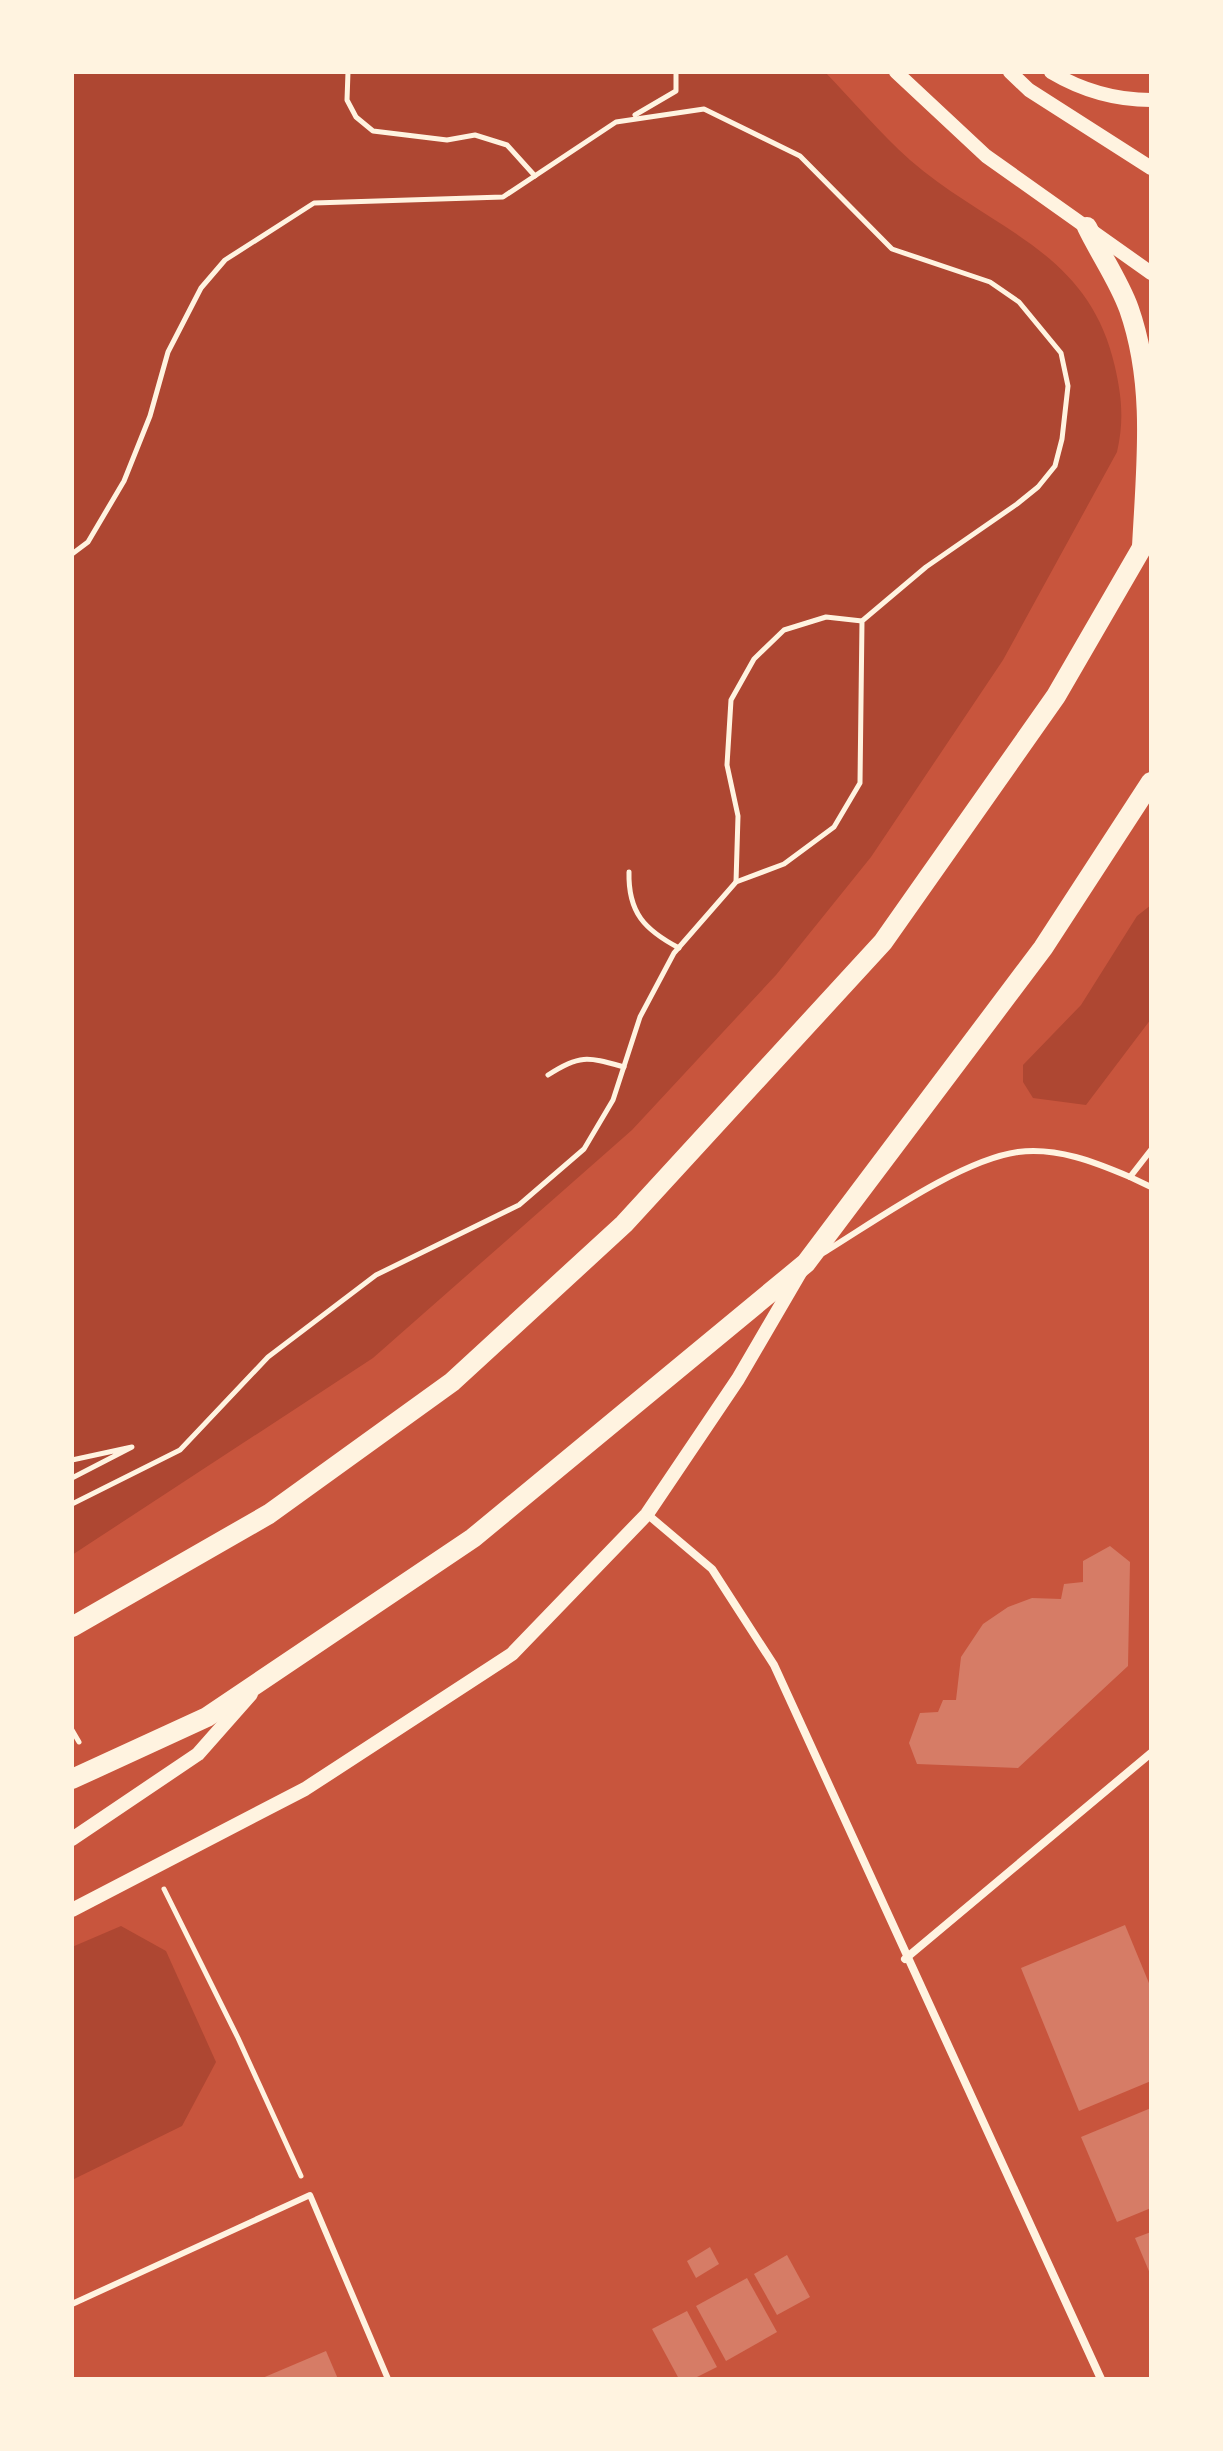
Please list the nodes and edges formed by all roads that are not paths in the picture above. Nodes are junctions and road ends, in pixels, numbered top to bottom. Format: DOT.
graph roads {
  1 [pos="896,72"];
  2 [pos="1010,72"];
  3 [pos="1051,72"];
  4 [pos="1151,100"];
  5 [pos="1151,168"];
  6 [pos="1087,227"];
  7 [pos="1151,273"];
  8 [pos="1146,540"];
  9 [pos="1151,782"];
  10 [pos="1151,1150"];
  11 [pos="1130,1177"];
  12 [pos="1151,1187"];
  13 [pos="806,1263"];
  14 [pos="647,1514"];
  15 [pos="72,1627"];
  16 [pos="260,1684"];
  17 [pos="1151,1753"];
  18 [pos="72,1779"];
  19 [pos="72,1839"];
  20 [pos="72,1910"];
  21 [pos="905,1959"];
  22 [pos="72,2304"];
  23 [pos="388,2379"];
  24 [pos="1101,2379"];
  1 -- 6 [label="street"];
  2 -- 5 [label="street"];
  3 -- 4 [label="street"];
  6 -- 7 [label="street"];
  6 -- 8 [label="main road"];
  8 -- 15 [label="main road"];
  9 -- 13 [label="main road"];
  10 -- 11 [label="lane"];
  11 -- 12 [label="lane"];
  11 -- 13 [label="lane"];
  13 -- 14 [label="street"];
  13 -- 16 [label="main road"];
  14 -- 20 [label="street"];
  14 -- 21 [label="street"];
  16 -- 18 [label="main road"];
  16 -- 19 [label="street"];
  17 -- 21 [label="street"];
  21 -- 24 [label="street"];
  22 -- 23 [label="lane"];
}
